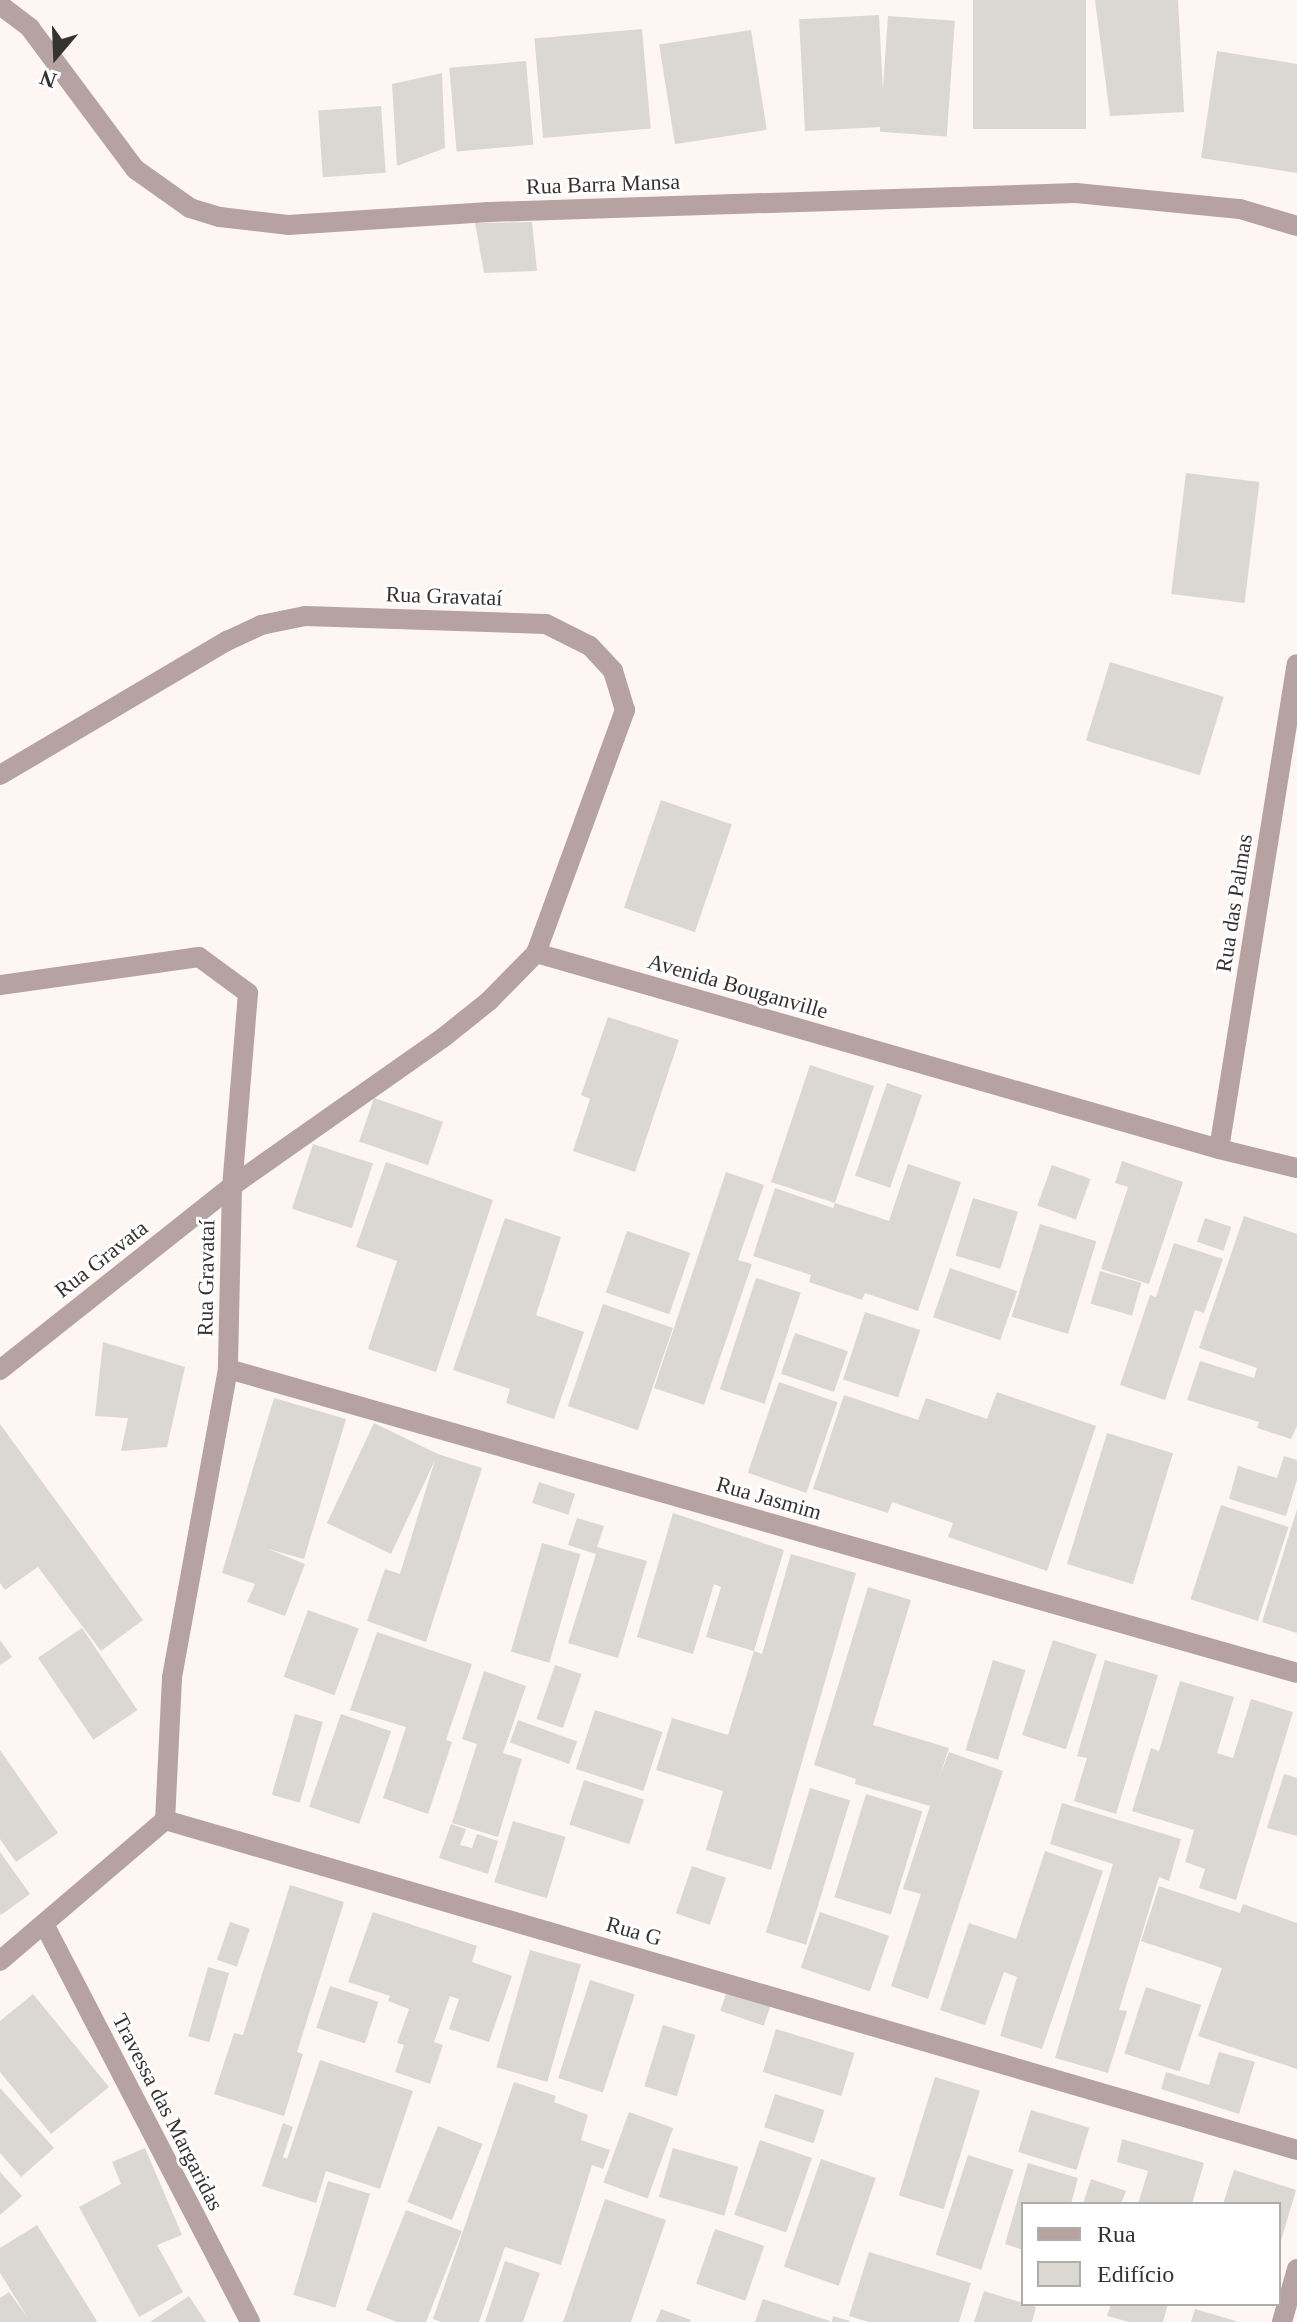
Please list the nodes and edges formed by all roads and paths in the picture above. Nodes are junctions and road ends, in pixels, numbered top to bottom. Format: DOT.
graph roads {
  1 [pos="0,5"];
  2 [pos="1297,226"];
  3 [pos="1297,664"];
  4 [pos="0,775"];
  5 [pos="536,953"];
  6 [pos="0,985"];
  7 [pos="1219,1149"];
  8 [pos="1297,1168"];
  9 [pos="232,1186"];
  10 [pos="228,1369"];
  11 [pos="0,1370"];
  12 [pos="1297,1673"];
  13 [pos="165,1820"];
  14 [pos="44,1924"];
  15 [pos="0,1961"];
  16 [pos="1297,2150"];
  17 [pos="1297,2269"];
  18 [pos="250,2322"];
  19 [pos="1282,2322"];
  1 -- 2 [label="street, Rua Barra Mansa"];
  3 -- 7 [label="street, Rua das Palmas"];
  4 -- 5 [label="street, Rua Gravataí"];
  5 -- 7 [label="street, Avenida Bouganville"];
  5 -- 9 [label="street"];
  6 -- 9 [label="street, Rua Gravataí"];
  7 -- 8 [label="street, Avenida Bouganville"];
  9 -- 10 [label="street, Rua Gravataí"];
  9 -- 11 [label="street, Rua Gravata"];
  10 -- 12 [label="street, Rua Jasmim"];
  10 -- 13 [label="street, Rua Gravataí"];
  13 -- 14 [label="street"];
  13 -- 16 [label="street, Rua G"];
  14 -- 15 [label="street"];
  14 -- 18 [label="street, Travessa das Margaridas"];
  17 -- 19 [label="street"];
}
